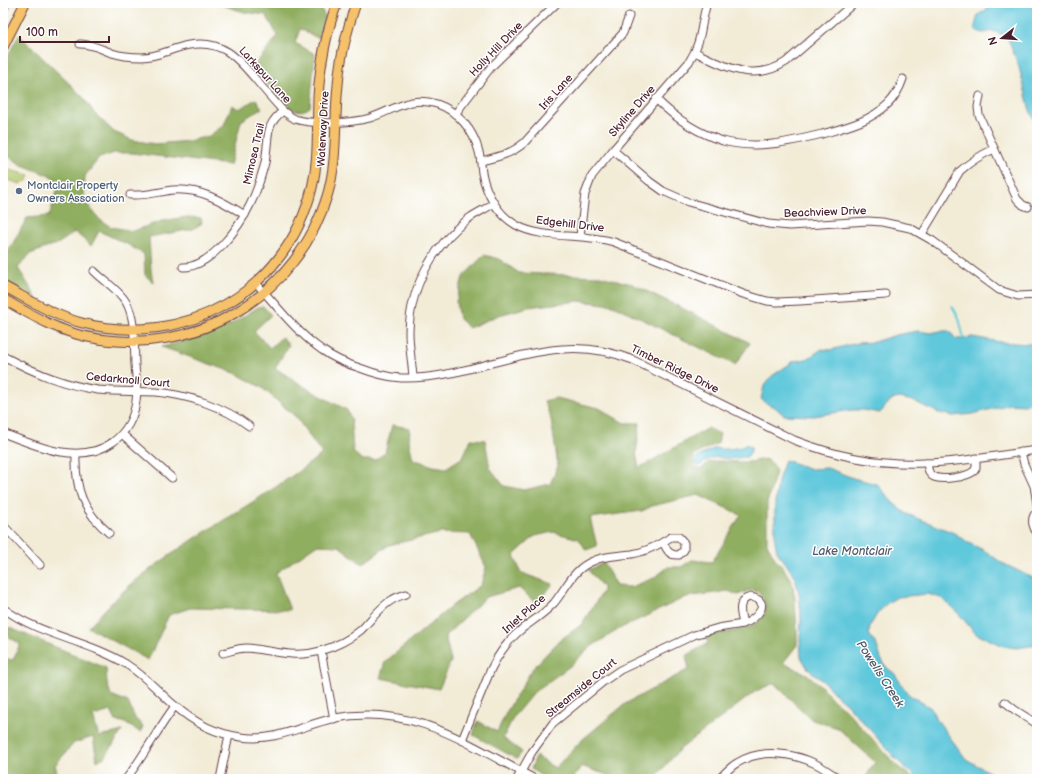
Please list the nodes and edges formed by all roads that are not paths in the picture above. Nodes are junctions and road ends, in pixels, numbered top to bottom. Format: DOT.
graph roads {
  1 [pos="6,3"];
  2 [pos="25,3"];
  3 [pos="337,3"];
  4 [pos="356,3"];
  5 [pos="557,3"];
  6 [pos="707,3"];
  7 [pos="854,3"];
  8 [pos="3,8"];
  9 [pos="629,16"];
  10 [pos="80,44"];
  11 [pos="3,47"];
  12 [pos="695,52"];
  13 [pos="903,78"];
  14 [pos="980,96"];
  15 [pos="656,99"];
  16 [pos="282,111"];
  17 [pos="455,114"];
  18 [pos="318,122"];
  19 [pos="336,122"];
  20 [pos="613,150"];
  21 [pos="994,150"];
  22 [pos="481,161"];
  23 [pos="130,195"];
  24 [pos="494,203"];
  25 [pos="1028,207"];
  26 [pos="245,215"];
  27 [pos="922,234"];
  28 [pos="580,236"];
  29 [pos="183,267"];
  30 [pos="94,271"];
  31 [pos="256,283"];
  32 [pos="3,286"];
  33 [pos="264,292"];
  34 [pos="886,295"];
  35 [pos="1037,295"];
  36 [pos="3,299"];
  37 [pos="133,330"];
  38 [pos="134,342"];
  39 [pos="3,356"];
  40 [pos="413,377"];
  41 [pos="137,392"];
  42 [pos="249,426"];
  43 [pos="3,432"];
  44 [pos="122,434"];
  45 [pos="1037,450"];
  46 [pos="1021,452"];
  47 [pos="76,454"];
  48 [pos="976,458"];
  49 [pos="927,463"];
  50 [pos="172,478"];
  51 [pos="1037,504"];
  52 [pos="1037,513"];
  53 [pos="3,525"];
  54 [pos="109,533"];
  55 [pos="1037,533"];
  56 [pos="663,542"];
  57 [pos="40,565"];
  58 [pos="406,594"];
  59 [pos="3,608"];
  60 [pos="743,624"];
  61 [pos="321,651"];
  62 [pos="223,653"];
  63 [pos="1006,702"];
  64 [pos="175,706"];
  65 [pos="334,718"];
  66 [pos="1037,724"];
  67 [pos="229,735"];
  68 [pos="462,740"];
  69 [pos="521,771"];
  70 [pos="126,779"];
  71 [pos="220,779"];
  72 [pos="517,779"];
  73 [pos="535,779"];
  74 [pos="719,779"];
  75 [pos="840,779"];
  1 -- 8 [label="main road"];
  2 -- 11 [label="main road"];
  3 -- 18 [label="main road, Waterway Drive"];
  4 -- 19 [label="main road, Waterway Drive"];
  5 -- 17 [label="street, Holly Hill Drive"];
  6 -- 12 [label="street, Skyline Drive"];
  7 -- 12 [label="street"];
  9 -- 22 [label="street, Iris Lane"];
  10 -- 16 [label="street, Larkspur Lane"];
  12 -- 15 [label="street, Skyline Drive"];
  13 -- 15 [label="street"];
  14 -- 21 [label="street"];
  15 -- 20 [label="street, Skyline Drive"];
  16 -- 18 [label="street, Larkspur Lane"];
  16 -- 26 [label="street, Mimosa Trail"];
  17 -- 19 [label="street, Edgehill Drive"];
  17 -- 22 [label="street, Edgehill Drive"];
  18 -- 19 [label="street, Edgehill Drive"];
  18 -- 31 [label="main road, Waterway Drive"];
  19 -- 33 [label="main road, Waterway Drive"];
  20 -- 27 [label="street, Beachview Drive"];
  20 -- 28 [label="street, Skyline Drive"];
  21 -- 25 [label="street"];
  21 -- 27 [label="street"];
  22 -- 24 [label="street, Edgehill Drive"];
  23 -- 26 [label="street"];
  24 -- 28 [label="street, Edgehill Drive"];
  24 -- 40 [label="street"];
  26 -- 29 [label="street, Mimosa Trail"];
  27 -- 35 [label="street, Beachview Drive"];
  28 -- 34 [label="street, Edgehill Drive"];
  30 -- 37 [label="street"];
  31 -- 33 [label="street, Timber Ridge Drive"];
  31 -- 37 [label="main road, Waterway Drive"];
  32 -- 37 [label="main road, Waterway Drive"];
  33 -- 38 [label="main road, Waterway Drive"];
  33 -- 40 [label="street, Timber Ridge Drive"];
  36 -- 38 [label="main road, Waterway Drive"];
  37 -- 38 [label="street"];
  38 -- 41 [label="street"];
  39 -- 41 [label="street, Cedarknoll Court"];
  40 -- 49 [label="street, Timber Ridge Drive"];
  41 -- 42 [label="street, Cedarknoll Court"];
  41 -- 44 [label="street"];
  43 -- 47 [label="street"];
  44 -- 47 [label="street"];
  44 -- 50 [label="street"];
  45 -- 46 [label="street, Timber Ridge Drive"];
  46 -- 48 [label="street, Timber Ridge Drive"];
  46 -- 51 [label="street"];
  47 -- 54 [label="street"];
  48 -- 49 [label="street, Timber Ridge Drive"];
  48 -- 49 [label="street"];
  52 -- 55 [label="street"];
  53 -- 57 [label="street"];
  56 -- 68 [label="street, Inlet Place"];
  58 -- 61 [label="street"];
  59 -- 64 [label="street"];
  60 -- 69 [label="street, Streamside Court"];
  61 -- 62 [label="street"];
  61 -- 65 [label="street"];
  63 -- 66 [label="street"];
  64 -- 67 [label="street"];
  64 -- 70 [label="street"];
  65 -- 67 [label="street"];
  65 -- 68 [label="street"];
  67 -- 71 [label="street"];
  68 -- 69 [label="street"];
  69 -- 72 [label="street, Streamside Court"];
  69 -- 73 [label="street"];
  74 -- 75 [label="street"];
}
